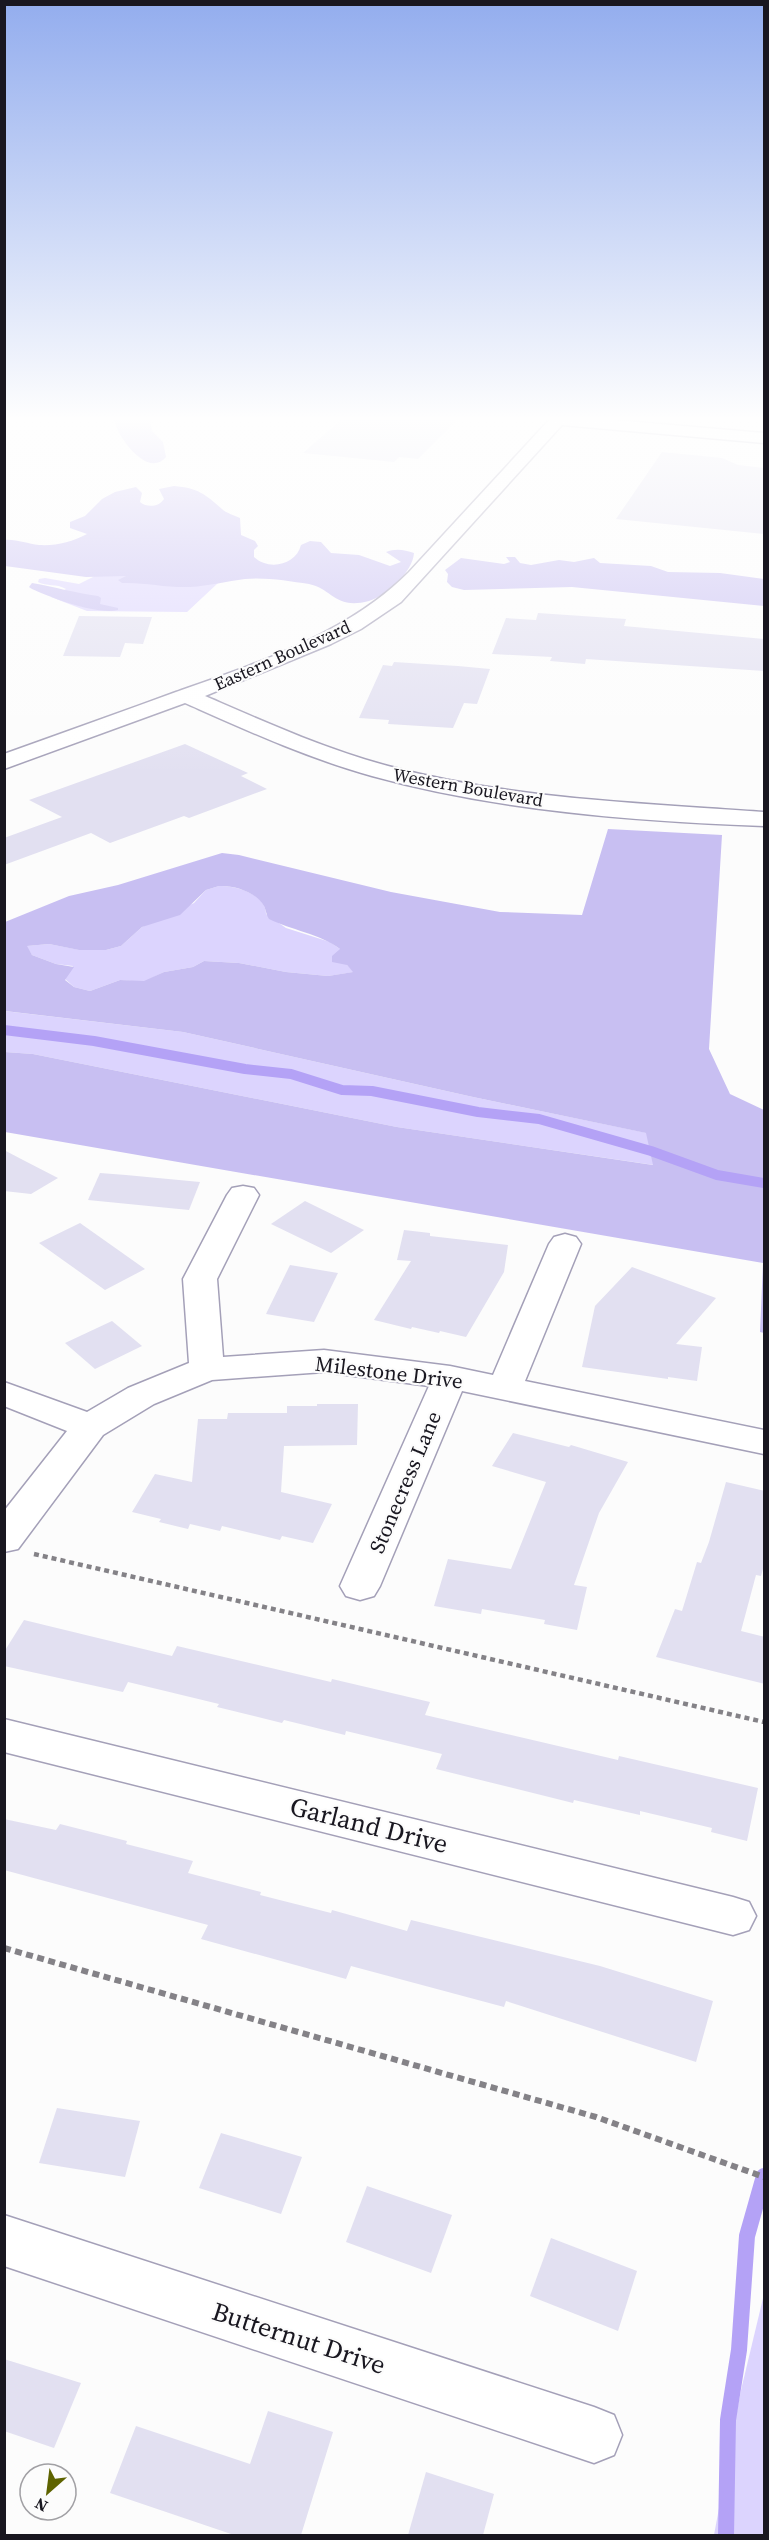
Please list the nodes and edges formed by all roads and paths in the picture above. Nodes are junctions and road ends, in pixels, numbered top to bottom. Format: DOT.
graph roads {
  1 [pos="450,538"];
  2 [pos="186,696"];
  3 [pos="4,762"];
  4 [pos="765,819"];
  5 [pos="243,1195"];
  6 [pos="565,1244"];
  7 [pos="207,1370"];
  8 [pos="450,1377"];
  9 [pos="505,1388"];
  10 [pos="4,1393"];
  11 [pos="90,1427"];
  12 [pos="765,1442"];
  13 [pos="14,1546"];
  14 [pos="360,1586"];
  15 [pos="765,1722"];
  16 [pos="4,1735"];
  17 [pos="733,1916"];
  18 [pos="4,1948"];
  19 [pos="765,2177"];
  20 [pos="4,2240"];
  21 [pos="594,2435"];
  1 -- 2 [label="street, Eastern Boulevard"];
  2 -- 3 [label="street, Eastern Boulevard"];
  2 -- 4 [label="street, Western Boulevard"];
  5 -- 7 [label="street"];
  6 -- 9 [label="street"];
  7 -- 8 [label="street, Milestone Drive"];
  7 -- 11 [label="street, Milestone Drive"];
  8 -- 9 [label="street, Milestone Drive"];
  8 -- 14 [label="street, Stonecress Lane"];
  9 -- 12 [label="street, Milestone Drive"];
  10 -- 11 [label="street"];
  11 -- 13 [label="street, Milestone Drive"];
  13 -- 15 [label="path"];
  16 -- 17 [label="street, Garland Drive"];
  18 -- 19 [label="path"];
  20 -- 21 [label="street, Butternut Drive"];
}
